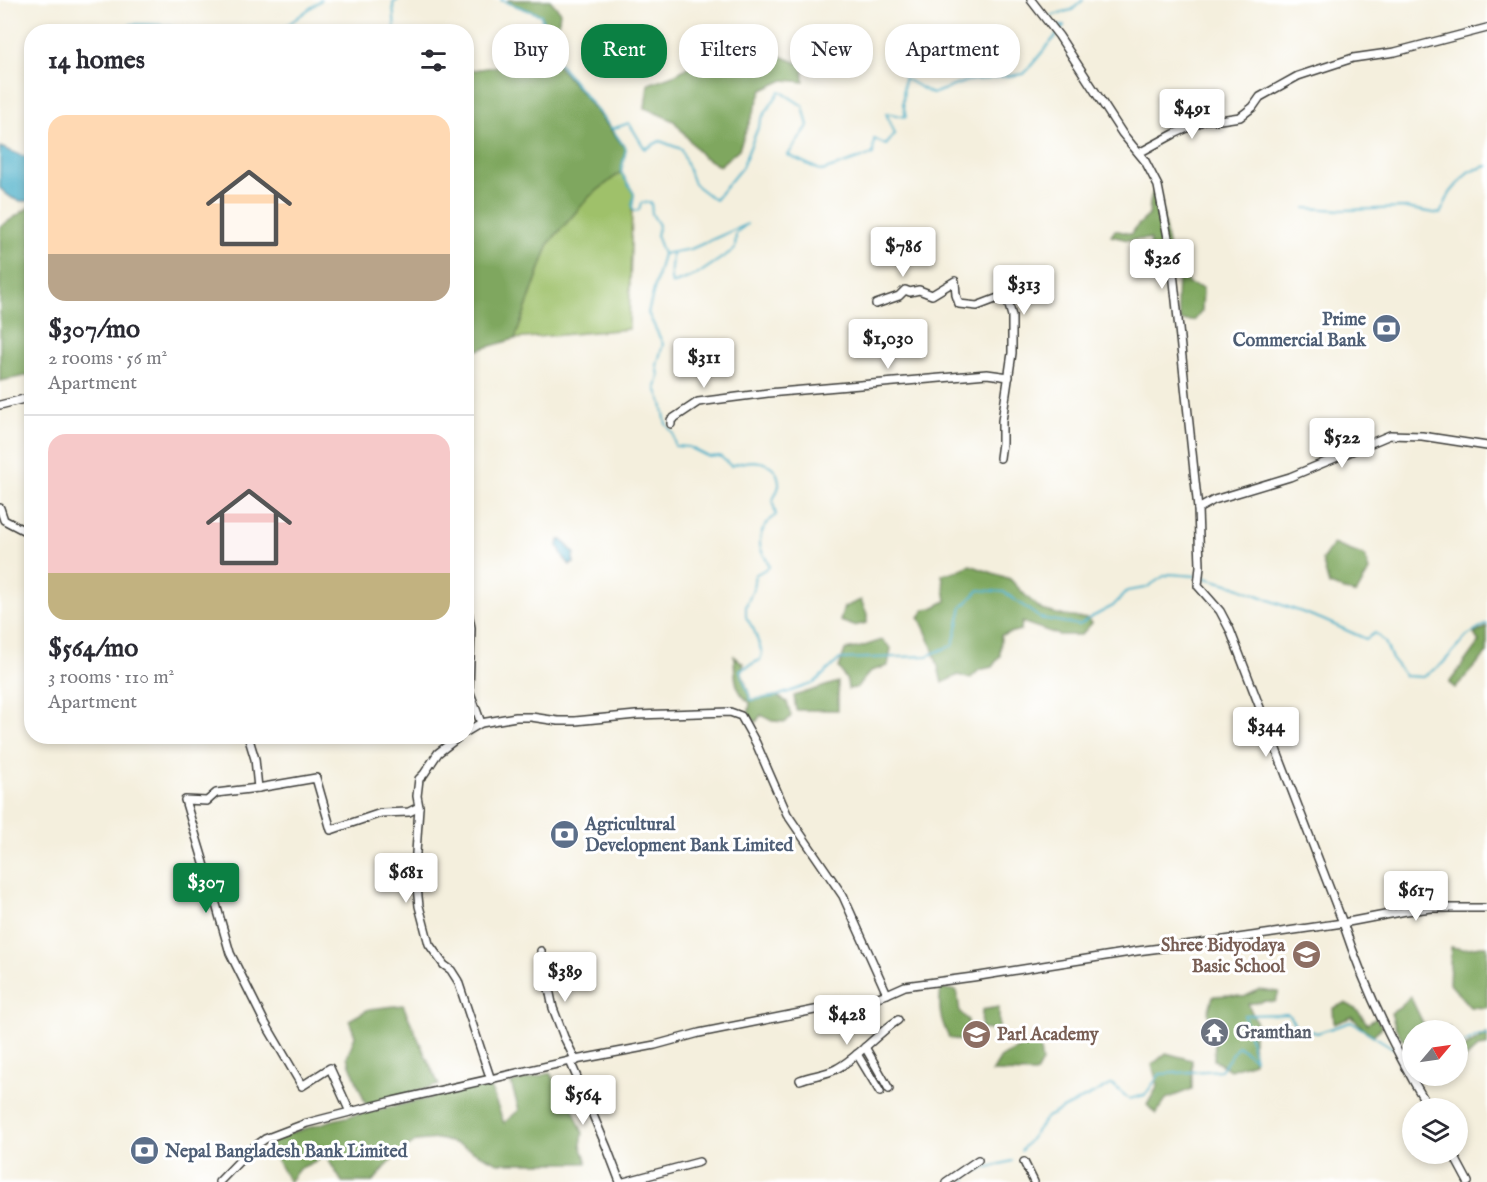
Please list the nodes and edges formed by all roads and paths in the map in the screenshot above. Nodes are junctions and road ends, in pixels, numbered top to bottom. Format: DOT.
graph roads {
  1 [pos="1031,0"];
  2 [pos="1487,28"];
  3 [pos="1139,153"];
  4 [pos="876,304"];
  5 [pos="1009,377"];
  6 [pos="24,399"];
  7 [pos="0,405"];
  8 [pos="671,424"];
  9 [pos="1487,446"];
  10 [pos="1000,458"];
  11 [pos="0,508"];
  12 [pos="1198,509"];
  13 [pos="24,530"];
  14 [pos="474,704"];
  15 [pos="481,723"];
  16 [pos="474,727"];
  17 [pos="250,744"];
  18 [pos="450,744"];
  19 [pos="258,788"];
  20 [pos="419,807"];
  21 [pos="1487,908"];
  22 [pos="1343,923"];
  23 [pos="541,951"];
  24 [pos="887,994"];
  25 [pos="898,1020"];
  26 [pos="865,1047"];
  27 [pos="857,1054"];
  28 [pos="573,1061"];
  29 [pos="491,1080"];
  30 [pos="800,1080"];
  31 [pos="890,1089"];
  32 [pos="880,1092"];
  33 [pos="1423,1098"];
  34 [pos="350,1113"];
  35 [pos="978,1160"];
  36 [pos="699,1162"];
  37 [pos="1024,1162"];
  38 [pos="1458,1164"];
  39 [pos="219,1182"];
  40 [pos="622,1182"];
  41 [pos="946,1182"];
  42 [pos="1034,1182"];
  43 [pos="1468,1182"];
  1 -- 3 [label="street"];
  2 -- 3 [label="street"];
  3 -- 12 [label="street"];
  4 -- 5 [label="street"];
  5 -- 8 [label="street"];
  5 -- 10 [label="street"];
  6 -- 7 [label="street"];
  9 -- 12 [label="street"];
  11 -- 13 [label="street"];
  12 -- 22 [label="street"];
  14 -- 15 [label="street"];
  15 -- 16 [label="street"];
  15 -- 24 [label="street"];
  17 -- 19 [label="street"];
  18 -- 20 [label="street"];
  19 -- 20 [label="street"];
  19 -- 34 [label="street"];
  20 -- 29 [label="street"];
  21 -- 22 [label="street"];
  22 -- 24 [label="street"];
  22 -- 33 [label="street"];
  23 -- 28 [label="street"];
  24 -- 28 [label="street"];
  25 -- 26 [label="street"];
  26 -- 27 [label="street"];
  26 -- 31 [label="street"];
  27 -- 30 [label="street"];
  27 -- 32 [label="street"];
  28 -- 29 [label="street"];
  28 -- 40 [label="street"];
  29 -- 34 [label="street"];
  34 -- 39 [label="street"];
  35 -- 41 [label="street"];
  36 -- 40 [label="street"];
  37 -- 42 [label="street"];
  38 -- 43 [label="street"];
}
